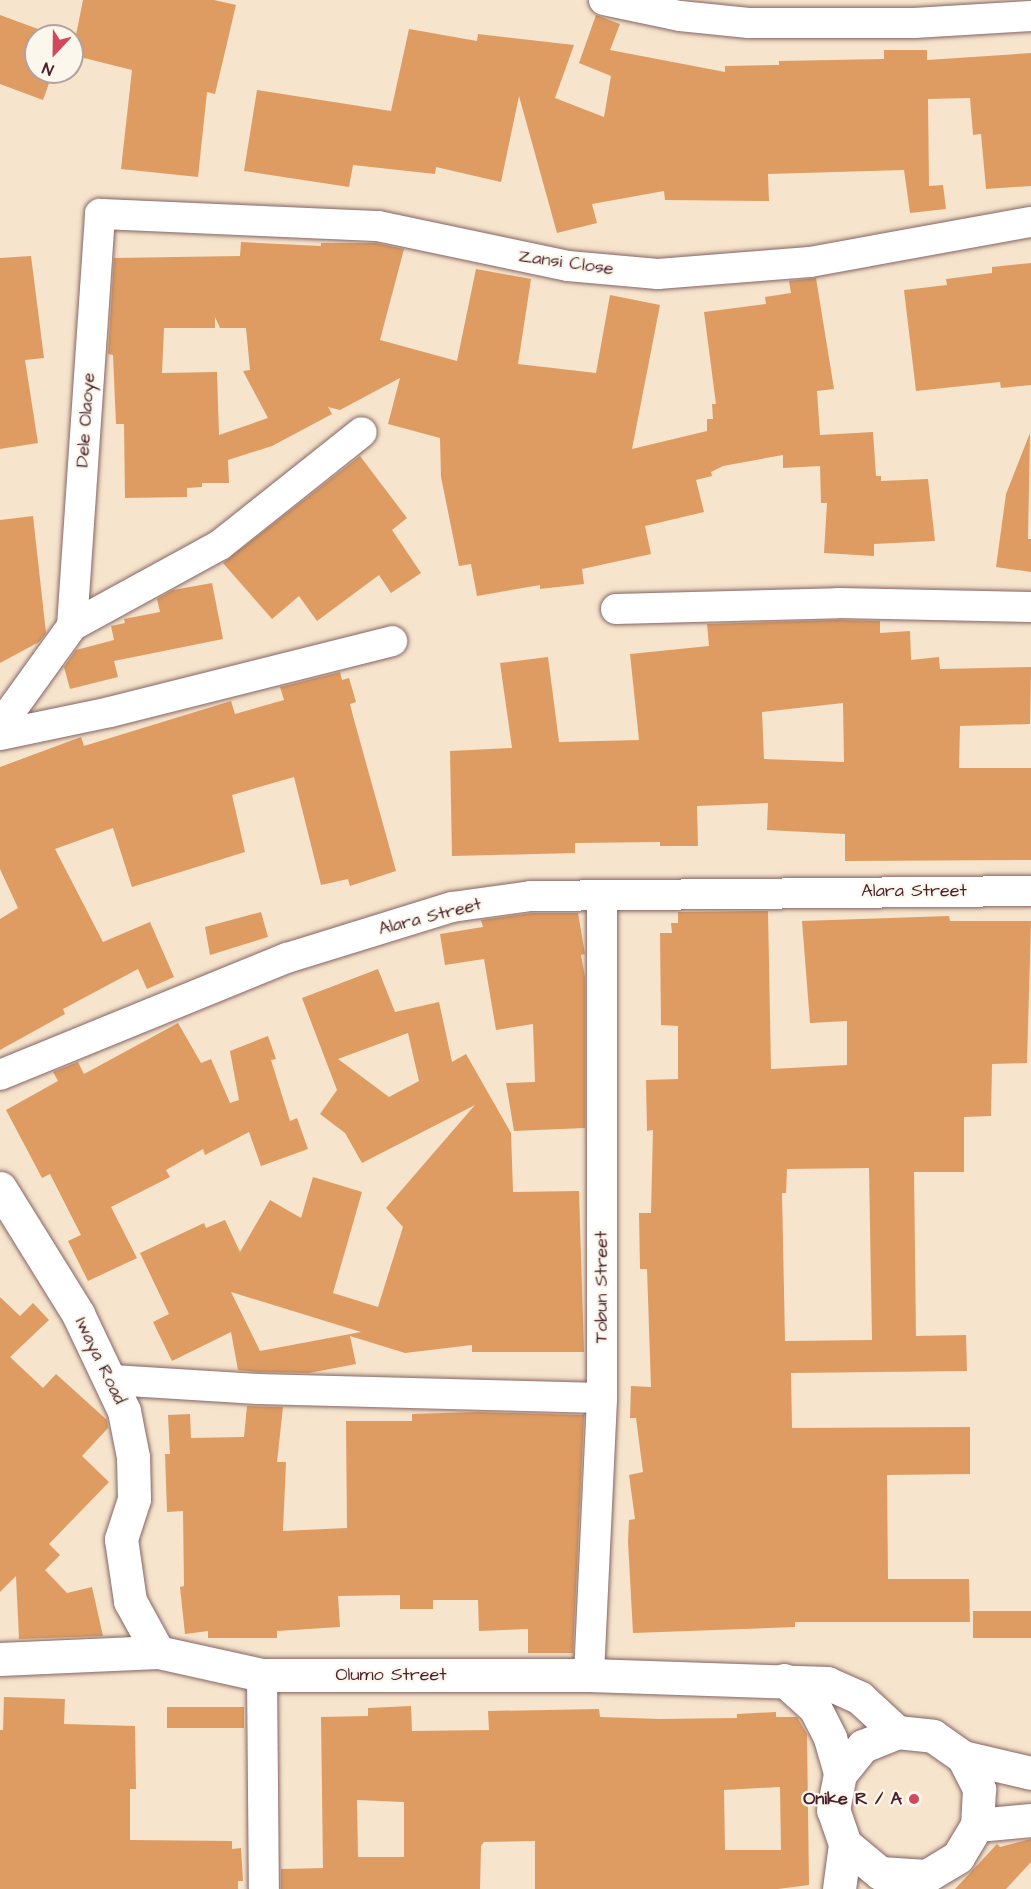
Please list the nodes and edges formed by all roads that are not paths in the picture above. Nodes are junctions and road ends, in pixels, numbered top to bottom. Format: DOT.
graph roads {
  1 [pos="604,0"];
  2 [pos="831,11"];
  3 [pos="1031,16"];
  4 [pos="100,214"];
  5 [pos="1031,222"];
  6 [pos="362,432"];
  7 [pos="1031,607"];
  8 [pos="616,609"];
  9 [pos="72,626"];
  10 [pos="392,641"];
  11 [pos="0,726"];
  12 [pos="0,735"];
  13 [pos="1031,891"];
  14 [pos="602,898"];
  15 [pos="0,1075"];
  16 [pos="0,1188"];
  17 [pos="112,1380"];
  18 [pos="602,1398"];
  19 [pos="158,1652"];
  20 [pos="0,1659"];
  21 [pos="262,1675"];
  22 [pos="589,1675"];
  23 [pos="784,1680"];
  24 [pos="897,1732"];
  25 [pos="963,1757"];
  26 [pos="1031,1773"];
  27 [pos="840,1774"];
  28 [pos="1031,1820"];
  29 [pos="977,1826"];
  30 [pos="845,1844"];
  31 [pos="922,1882"];
  32 [pos="264,1889"];
  33 [pos="839,1889"];
  1 -- 2 [label="street"];
  2 -- 3 [label="street"];
  4 -- 5 [label="street, Zansi Close"];
  4 -- 9 [label="street, Dele Olaoye"];
  6 -- 9 [label="street"];
  7 -- 8 [label="street"];
  9 -- 11 [label="street"];
  10 -- 12 [label="street"];
  13 -- 14 [label="street, Alara Street"];
  14 -- 15 [label="street, Alara Street"];
  14 -- 18 [label="street, Tobun Street"];
  16 -- 17 [label="street, Iwaya Road"];
  17 -- 18 [label="street"];
  17 -- 19 [label="street, Iwaya Road"];
  18 -- 22 [label="street, Tobun Street"];
  19 -- 20 [label="street, Olumo Street"];
  19 -- 21 [label="street, Olumo Street"];
  21 -- 22 [label="street, Olumo Street"];
  21 -- 32 [label="street"];
  22 -- 23 [label="street, Olumo Street"];
  23 -- 24 [label="street, Olumo Street"];
  23 -- 27 [label="street"];
  24 -- 25 [label="street"];
  24 -- 27 [label="street"];
  25 -- 26 [label="street"];
  25 -- 29 [label="street"];
  27 -- 30 [label="street"];
  28 -- 29 [label="street"];
  29 -- 31 [label="street"];
  30 -- 31 [label="street"];
  30 -- 33 [label="street"];
}
